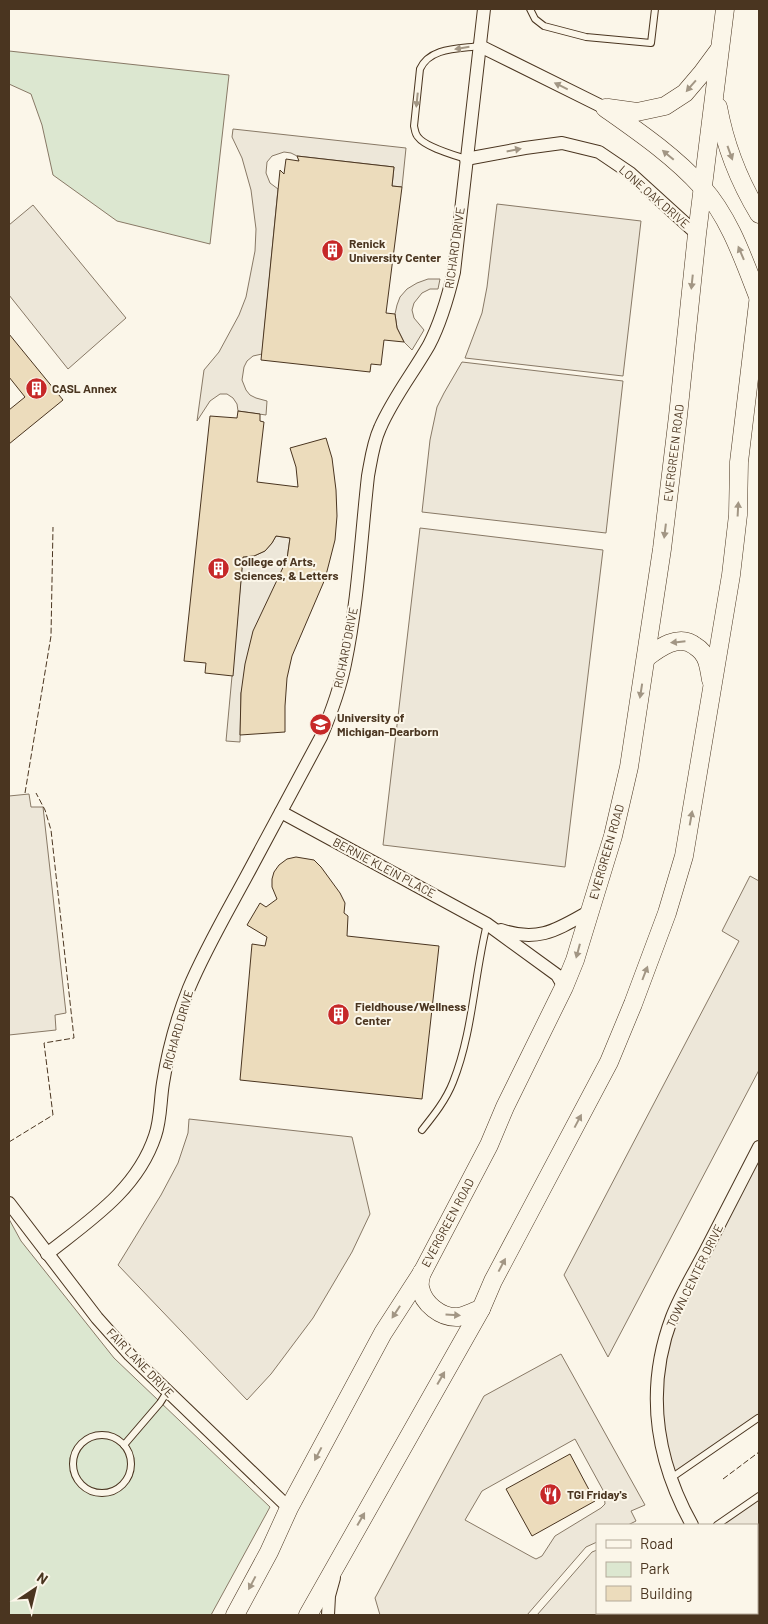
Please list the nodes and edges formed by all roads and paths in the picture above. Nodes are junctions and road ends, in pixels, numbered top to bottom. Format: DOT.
graph roads {
  1 [pos="484,9"];
  2 [pos="530,9"];
  3 [pos="655,9"];
  4 [pos="725,9"];
  5 [pos="480,46"];
  6 [pos="720,48"];
  7 [pos="716,89"];
  8 [pos="605,108"];
  9 [pos="466,159"];
  10 [pos="703,189"];
  11 [pos="759,214"];
  12 [pos="697,234"];
  13 [pos="759,295"];
  14 [pos="759,299"];
  15 [pos="759,351"];
  16 [pos="750,371"];
  17 [pos="646,658"];
  18 [pos="713,688"];
  19 [pos="281,812"];
  20 [pos="590,911"];
  21 [pos="487,924"];
  22 [pos="564,987"];
  23 [pos="422,1130"];
  24 [pos="759,1147"];
  25 [pos="9,1203"];
  26 [pos="47,1254"];
  27 [pos="422,1271"];
  28 [pos="481,1309"];
  29 [pos="168,1392"];
  30 [pos="758,1418"];
  31 [pos="124,1445"];
  32 [pos="671,1478"];
  33 [pos="759,1496"];
  34 [pos="289,1508"];
  35 [pos="691,1524"];
  36 [pos="718,1524"];
  37 [pos="337,1562"];
  38 [pos="235,1615"];
  39 [pos="308,1615"];
  40 [pos="328,1615"];
  1 -- 5 [label="street, RICHARD DRIVE"];
  2 -- 3 [label="lane"];
  4 -- 6 [label="street, EVERGREEN ROAD"];
  8 -- 5 [label="street, one-way"];
  5 -- 9 [label="street, RICHARD DRIVE"];
  5 -- 9 [label="lane, one-way"];
  6 -- 7 [label="street, EVERGREEN ROAD"];
  6 -- 8 [label="street, one-way"];
  7 -- 10 [label="street, EVERGREEN ROAD"];
  7 -- 11 [label="street, one-way"];
  10 -- 8 [label="street, one-way"];
  9 -- 12 [label="street, LONE OAK DRIVE, one-way"];
  9 -- 19 [label="street, RICHARD DRIVE"];
  10 -- 12 [label="street, EVERGREEN ROAD"];
  14 -- 10 [label="street, one-way"];
  12 -- 17 [label="street, EVERGREEN ROAD, one-way"];
  13 -- 14 [label="street"];
  14 -- 16 [label="street"];
  15 -- 16 [label="street"];
  18 -- 16 [label="street, one-way"];
  18 -- 17 [label="street, one-way"];
  17 -- 20 [label="street, EVERGREEN ROAD, one-way"];
  28 -- 18 [label="street, one-way"];
  19 -- 21 [label="street, BERNIE KLEIN PLACE"];
  19 -- 26 [label="street, RICHARD DRIVE"];
  20 -- 21 [label="street, BERNIE KLEIN PLACE"];
  20 -- 22 [label="street, EVERGREEN ROAD, one-way"];
  21 -- 22 [label="street, BERNIE KLEIN PLACE"];
  21 -- 23 [label="lane"];
  22 -- 27 [label="street, EVERGREEN ROAD"];
  24 -- 32 [label="street, TOWN CENTER DRIVE"];
  25 -- 26 [label="street, FAIR LANE DRIVE"];
  26 -- 29 [label="street, FAIR LANE DRIVE"];
  27 -- 28 [label="street, one-way"];
  27 -- 34 [label="street, EVERGREEN ROAD, one-way"];
  37 -- 28 [label="street, one-way"];
  29 -- 31 [label="lane"];
  29 -- 34 [label="street, FAIR LANE DRIVE"];
  30 -- 32 [label="lane"];
  31 -- 31 [label="lane"];
  32 -- 35 [label="street, TOWN CENTER DRIVE"];
  33 -- 36 [label="lane"];
  34 -- 38 [label="street, EVERGREEN ROAD, one-way"];
  37 -- 39 [label="street"];
  37 -- 40 [label="street"];
}
